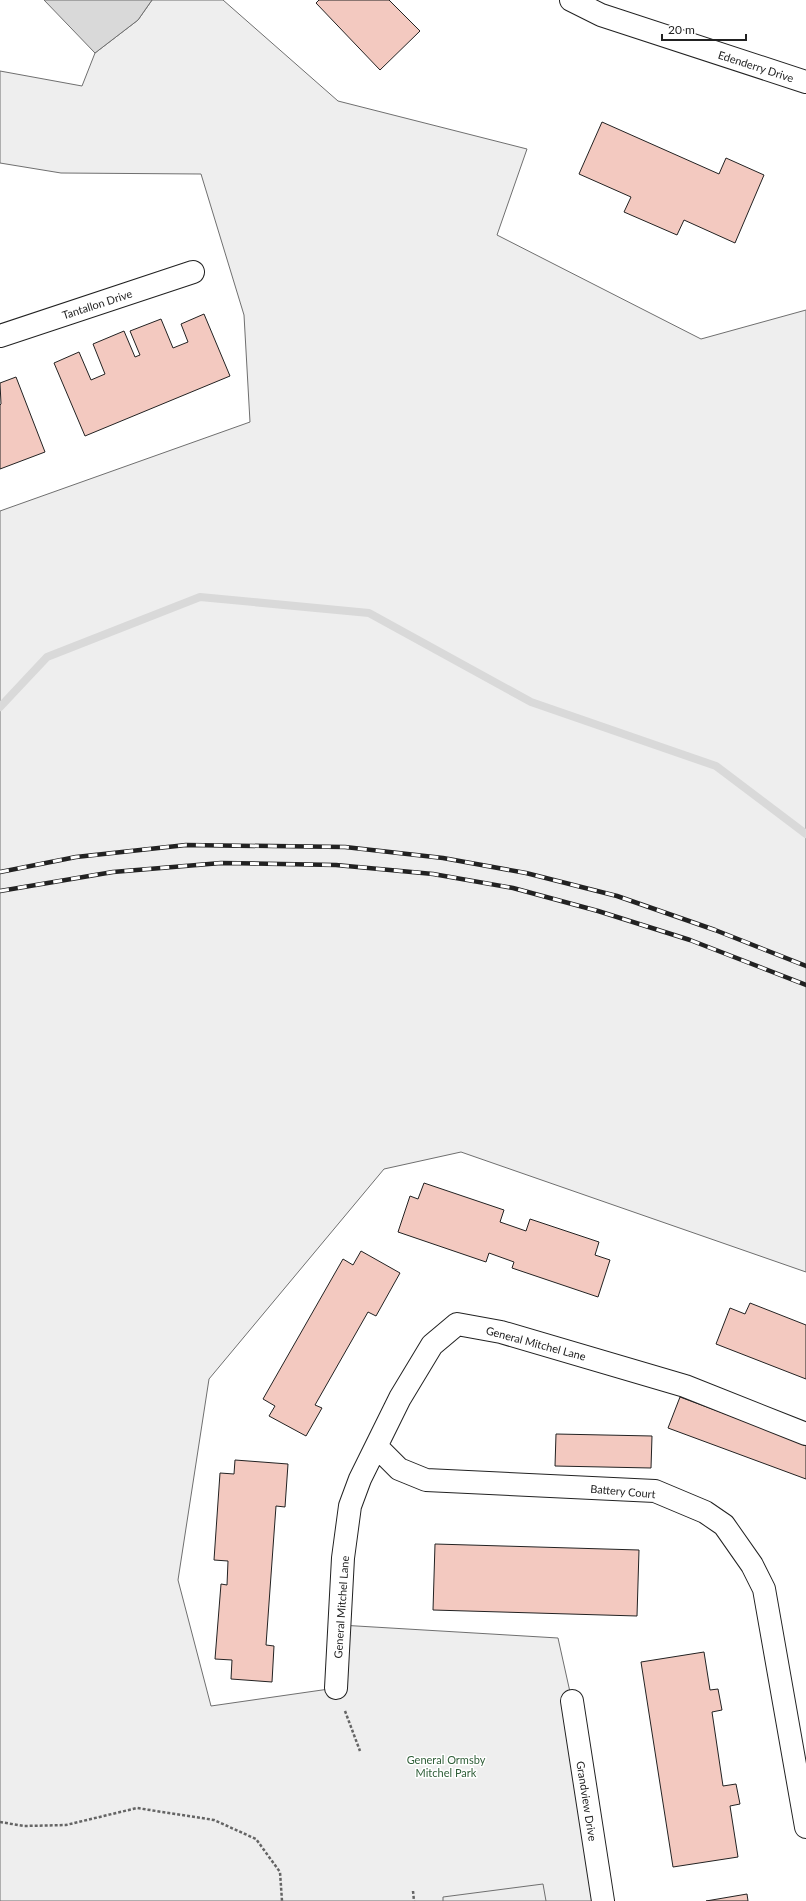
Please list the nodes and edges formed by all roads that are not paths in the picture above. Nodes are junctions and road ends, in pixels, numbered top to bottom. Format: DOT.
graph roads {
  1 [pos="571,0"];
  2 [pos="806,82"];
  3 [pos="193,272"];
  4 [pos="0,336"];
  5 [pos="806,1434"];
  6 [pos="377,1447"];
  7 [pos="336,1688"];
  8 [pos="572,1701"];
  9 [pos="806,1827"];
  10 [pos="603,1901"];
  1 -- 2 [label="street, Edenderry Drive"];
  3 -- 4 [label="street, Tantallon Drive"];
  5 -- 6 [label="street, General Mitchel Lane"];
  6 -- 7 [label="street, General Mitchel Lane"];
  6 -- 9 [label="street, Battery Court"];
  8 -- 10 [label="street, Grandview Drive"];
}
